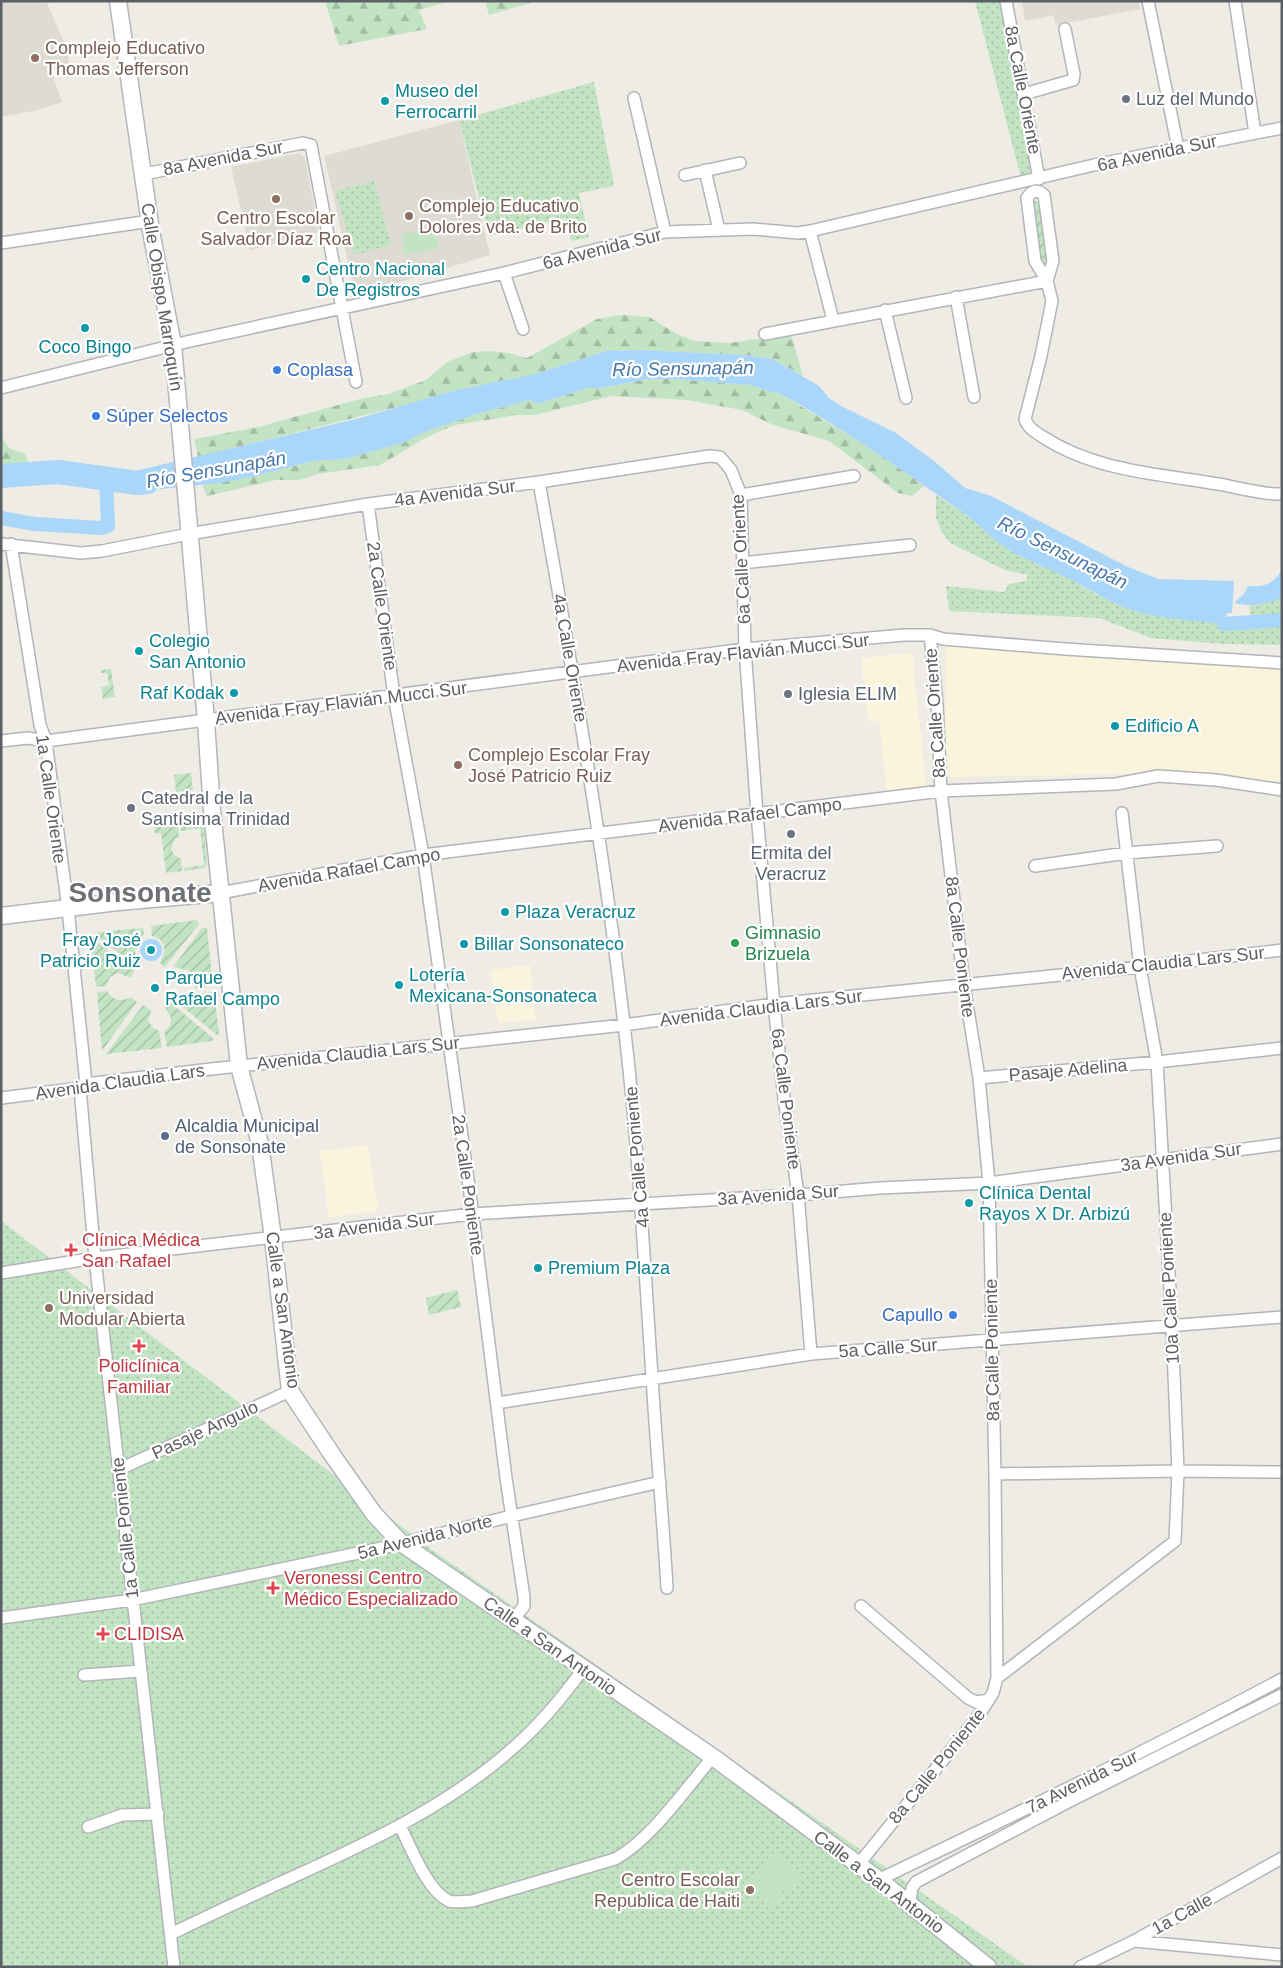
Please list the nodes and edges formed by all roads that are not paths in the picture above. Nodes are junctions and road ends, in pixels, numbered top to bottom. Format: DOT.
graph roads {
  1 [pos="118,1"];
  2 [pos="1006,1"];
  3 [pos="1148,1"];
  4 [pos="1234,1"];
  5 [pos="1065,29"];
  6 [pos="1024,94"];
  7 [pos="634,98"];
  8 [pos="1282,128"];
  9 [pos="1256,133"];
  10 [pos="1178,148"];
  11 [pos="740,163"];
  12 [pos="705,170"];
  13 [pos="144,174"];
  14 [pos="685,174"];
  15 [pos="1036,184"];
  16 [pos="150,220"];
  17 [pos="719,230"];
  18 [pos="810,231"];
  19 [pos="665,232"];
  20 [pos="1,243"];
  21 [pos="504,273"];
  22 [pos="1047,281"];
  23 [pos="956,297"];
  24 [pos="343,309"];
  25 [pos="885,310"];
  26 [pos="833,320"];
  27 [pos="522,328"];
  28 [pos="765,334"];
  29 [pos="173,345"];
  30 [pos="356,382"];
  31 [pos="1,388"];
  32 [pos="974,397"];
  33 [pos="906,398"];
  34 [pos="720,457"];
  35 [pos="854,476"];
  36 [pos="539,482"];
  37 [pos="1282,494"];
  38 [pos="741,495"];
  39 [pos="368,504"];
  40 [pos="189,534"];
  41 [pos="6,544"];
  42 [pos="910,545"];
  43 [pos="742,563"];
  44 [pos="930,635"];
  45 [pos="745,649"];
  46 [pos="1282,662"];
  47 [pos="573,673"];
  48 [pos="394,696"];
  49 [pos="206,720"];
  50 [pos="1,741"];
  51 [pos="46,741"];
  52 [pos="1282,790"];
  53 [pos="940,791"];
  54 [pos="1122,813"];
  55 [pos="757,814"];
  56 [pos="598,834"];
  57 [pos="1216,846"];
  58 [pos="1127,853"];
  59 [pos="423,856"];
  60 [pos="1034,866"];
  61 [pos="220,893"];
  62 [pos="68,909"];
  63 [pos="1,916"];
  64 [pos="1282,950"];
  65 [pos="1140,966"];
  66 [pos="964,985"];
  67 [pos="774,1004"];
  68 [pos="624,1025"];
  69 [pos="449,1043"];
  70 [pos="1282,1048"];
  71 [pos="1157,1062"];
  72 [pos="240,1066"];
  73 [pos="978,1078"];
  74 [pos="83,1086"];
  75 [pos="1,1098"];
  76 [pos="1282,1144"];
  77 [pos="1162,1161"];
  78 [pos="989,1184"];
  79 [pos="798,1194"];
  80 [pos="642,1204"];
  81 [pos="472,1214"];
  82 [pos="273,1238"];
  83 [pos="95,1258"];
  84 [pos="1,1273"];
  85 [pos="1282,1317"];
  86 [pos="1172,1326"];
  87 [pos="991,1340"];
  88 [pos="811,1354"];
  89 [pos="652,1378"];
  90 [pos="290,1392"];
  91 [pos="497,1403"];
  92 [pos="120,1469"];
  93 [pos="1178,1471"];
  94 [pos="1282,1472"];
  95 [pos="995,1474"];
  96 [pos="660,1482"];
  97 [pos="512,1516"];
  98 [pos="401,1543"];
  99 [pos="667,1588"];
  100 [pos="132,1600"];
  101 [pos="861,1606"];
  102 [pos="1,1618"];
  103 [pos="513,1620"];
  104 [pos="583,1669"];
  105 [pos="141,1671"];
  106 [pos="84,1675"];
  107 [pos="997,1678"];
  108 [pos="1282,1678"];
  109 [pos="1282,1694"];
  110 [pos="989,1700"];
  111 [pos="713,1757"];
  112 [pos="158,1814"];
  113 [pos="400,1826"];
  114 [pos="88,1827"];
  115 [pos="1282,1858"];
  116 [pos="858,1865"];
  117 [pos="878,1880"];
  118 [pos="909,1905"];
  119 [pos="171,1934"];
  120 [pos="1134,1941"];
  121 [pos="1282,1954"];
  122 [pos="174,1967"];
  123 [pos="988,1967"];
  124 [pos="1080,1967"];
  1 -- 13 [label="street, Calle Obispo Marroquín"];
  2 -- 6 [label="street, 8a Calle Oriente"];
  3 -- 10 [label="street"];
  4 -- 9 [label="street"];
  5 -- 6 [label="street"];
  6 -- 15 [label="street, 8a Calle Oriente"];
  7 -- 19 [label="street"];
  8 -- 9 [label="street, 6a Avenida Sur"];
  9 -- 10 [label="street, 6a Avenida Sur"];
  10 -- 15 [label="street, 6a Avenida Sur"];
  11 -- 12 [label="street"];
  12 -- 14 [label="street"];
  12 -- 17 [label="street"];
  13 -- 16 [label="street, Calle Obispo Marroquín"];
  13 -- 24 [label="street, 8a Avenida Sur"];
  15 -- 18 [label="street, 6a Avenida Sur"];
  15 -- 22 [label="street, 8a Calle Oriente"];
  15 -- 22 [label="street, 8a Calle Oriente"];
  16 -- 20 [label="street"];
  16 -- 29 [label="street, Calle Obispo Marroquín"];
  17 -- 18 [label="street, 6a Avenida Sur"];
  17 -- 19 [label="street, 6a Avenida Sur"];
  18 -- 26 [label="street"];
  19 -- 21 [label="street, 6a Avenida Sur"];
  21 -- 24 [label="street, 6a Avenida Sur"];
  21 -- 27 [label="street"];
  22 -- 23 [label="street"];
  22 -- 37 [label="street, 8a Calle Oriente"];
  23 -- 25 [label="street"];
  23 -- 32 [label="street"];
  24 -- 29 [label="street, 6a Avenida Sur"];
  24 -- 30 [label="street"];
  25 -- 26 [label="street"];
  25 -- 33 [label="street"];
  26 -- 28 [label="street"];
  29 -- 31 [label="street, 6a Avenida Sur"];
  29 -- 40 [label="street, Calle Obispo Marroquín"];
  34 -- 36 [label="street, 4a Avenida Sur"];
  34 -- 38 [label="street, 6a Calle Oriente"];
  35 -- 38 [label="street"];
  36 -- 39 [label="street, 4a Avenida Sur"];
  36 -- 47 [label="street, 4a Calle Oriente"];
  38 -- 43 [label="street, 6a Calle Oriente"];
  39 -- 40 [label="street, 4a Avenida Sur"];
  39 -- 48 [label="street, 2a Calle Oriente"];
  40 -- 41 [label="street, 4a Avenida Sur"];
  40 -- 49 [label="street, Calle Obispo Marroquín"];
  41 -- 51 [label="street, 1a Calle Oriente"];
  42 -- 43 [label="street"];
  43 -- 45 [label="street, 6a Calle Oriente"];
  44 -- 45 [label="street, Avenida Fray Flavián Mucci Sur"];
  44 -- 46 [label="street, Avenida Fray Flavián Mucci Sur"];
  44 -- 53 [label="street, 8a Calle Oriente"];
  45 -- 47 [label="street, Avenida Fray Flavián Mucci Sur"];
  45 -- 55 [label="street, 6a Calle Oriente"];
  47 -- 48 [label="street, Avenida Fray Flavián Mucci Sur"];
  47 -- 56 [label="street, 4a Calle Oriente"];
  48 -- 49 [label="street, Avenida Fray Flavián Mucci Sur"];
  48 -- 59 [label="street, 2a Calle Oriente"];
  49 -- 51 [label="street, Avenida Fray Flavián Mucci Sur"];
  49 -- 61 [label="street, Calle Obispo Marroquín"];
  50 -- 51 [label="street, Avenida Fray Flavián Mucci Sur"];
  51 -- 62 [label="street, 1a Calle Oriente"];
  52 -- 53 [label="street, Avenida Rafael Campo"];
  53 -- 55 [label="street, Avenida Rafael Campo"];
  53 -- 66 [label="street, 8a Calle Poniente"];
  54 -- 58 [label="street, 10a Calle Poniente"];
  55 -- 56 [label="street, Avenida Rafael Campo"];
  55 -- 67 [label="street, 6a Calle Poniente"];
  56 -- 59 [label="street, Avenida Rafael Campo"];
  56 -- 68 [label="street, 4a Calle Poniente"];
  57 -- 58 [label="street"];
  58 -- 60 [label="street"];
  58 -- 65 [label="street, 10a Calle Poniente"];
  59 -- 61 [label="street, Avenida Rafael Campo"];
  59 -- 69 [label="street, 2a Calle Poniente"];
  61 -- 62 [label="street"];
  61 -- 72 [label="street, Calle a San Antonio"];
  62 -- 63 [label="street"];
  62 -- 74 [label="street, 1a Calle Oriente"];
  64 -- 65 [label="street, Avenida Claudia Lars Sur"];
  65 -- 66 [label="street, Avenida Claudia Lars Sur"];
  65 -- 71 [label="street, 10a Calle Poniente"];
  66 -- 67 [label="street, Avenida Claudia Lars Sur"];
  66 -- 73 [label="street, 8a Calle Poniente"];
  67 -- 68 [label="street, Avenida Claudia Lars Sur"];
  67 -- 79 [label="street, 6a Calle Poniente"];
  68 -- 69 [label="street, Avenida Claudia Lars Sur"];
  68 -- 80 [label="street, 4a Calle Poniente"];
  69 -- 72 [label="street, Avenida Claudia Lars Sur"];
  69 -- 81 [label="street, 2a Calle Poniente"];
  70 -- 71 [label="street, Pasaje Adelina"];
  71 -- 73 [label="street, Pasaje Adelina"];
  71 -- 77 [label="street, 10a Calle Poniente"];
  72 -- 74 [label="street, Avenida Claudia Lars"];
  72 -- 82 [label="street, Calle a San Antonio"];
  73 -- 78 [label="street, 8a Calle Poniente"];
  74 -- 75 [label="street, Avenida Claudia Lars"];
  74 -- 83 [label="street, 1a Calle Poniente"];
  76 -- 77 [label="street, 3a Avenida Sur"];
  77 -- 78 [label="street, 3a Avenida Sur"];
  77 -- 86 [label="street, 10a Calle Poniente"];
  78 -- 79 [label="street, 3a Avenida Sur"];
  78 -- 87 [label="street, 8a Calle Poniente"];
  79 -- 80 [label="street, 3a Avenida Sur"];
  79 -- 88 [label="street, 6a Calle Poniente"];
  80 -- 81 [label="street, 3a Avenida Sur"];
  80 -- 89 [label="street, 4a Calle Poniente"];
  81 -- 82 [label="street, 3a Avenida Sur"];
  81 -- 91 [label="street, 2a Calle Poniente"];
  82 -- 83 [label="street, 3a Avenida Sur"];
  82 -- 90 [label="street, Calle a San Antonio"];
  83 -- 84 [label="street, 3a Avenida Sur"];
  83 -- 92 [label="street, 1a Calle Poniente"];
  85 -- 86 [label="street, 5a Calle Sur"];
  86 -- 87 [label="street, 5a Calle Sur"];
  86 -- 93 [label="street, 10a Calle Poniente"];
  87 -- 88 [label="street, 5a Calle Sur"];
  87 -- 95 [label="street, 8a Calle Poniente"];
  88 -- 89 [label="street, 5a Calle Sur"];
  89 -- 91 [label="street, 5a Calle Sur"];
  89 -- 96 [label="street, 4a Calle Poniente"];
  90 -- 92 [label="street, Pasaje Angulo"];
  90 -- 98 [label="street, Calle a San Antonio"];
  91 -- 97 [label="street, 2a Calle Poniente"];
  92 -- 100 [label="street, 1a Calle Poniente"];
  93 -- 94 [label="street"];
  93 -- 95 [label="street"];
  93 -- 107 [label="street, 10a Calle Poniente"];
  95 -- 107 [label="street, 8a Calle Poniente"];
  96 -- 97 [label="street, 5a Avenida Norte"];
  96 -- 99 [label="street, 4a Calle Poniente"];
  97 -- 98 [label="street, 5a Avenida Norte"];
  97 -- 103 [label="street, 2a Calle Poniente"];
  98 -- 100 [label="street, 5a Avenida Norte"];
  98 -- 103 [label="street, Calle a San Antonio"];
  100 -- 102 [label="street, 5a Avenida Norte"];
  100 -- 105 [label="street, 1a Calle Poniente"];
  101 -- 110 [label="street"];
  103 -- 104 [label="street, Calle a San Antonio"];
  104 -- 111 [label="street, Calle a San Antonio"];
  104 -- 113 [label="street"];
  105 -- 106 [label="street"];
  105 -- 112 [label="street, 1a Calle Poniente"];
  107 -- 110 [label="street, 8a Calle Poniente"];
  108 -- 117 [label="street, 7a Avenida Sur"];
  109 -- 118 [label="street, 7a Avenida Sur"];
  110 -- 116 [label="street, 8a Calle Poniente"];
  111 -- 113 [label="street"];
  111 -- 116 [label="street, Calle a San Antonio"];
  112 -- 114 [label="street"];
  112 -- 119 [label="street, 1a Calle Poniente"];
  113 -- 119 [label="street"];
  115 -- 120 [label="street, 1a Calle"];
  116 -- 117 [label="street, Calle a San Antonio"];
  117 -- 118 [label="street, Calle a San Antonio"];
  118 -- 123 [label="street, Calle a San Antonio"];
  119 -- 122 [label="street, 1a Calle Poniente"];
  120 -- 121 [label="street"];
  120 -- 124 [label="street, 1a Calle"];
}
